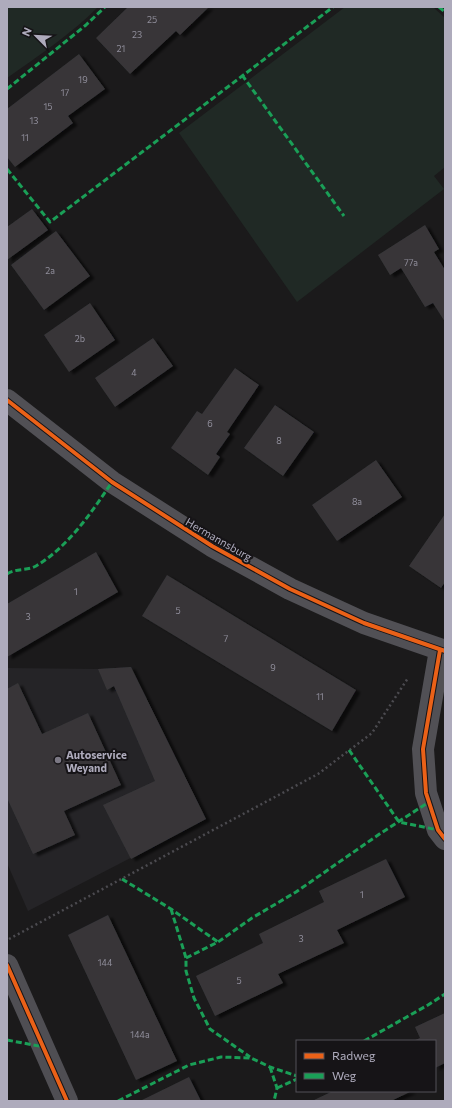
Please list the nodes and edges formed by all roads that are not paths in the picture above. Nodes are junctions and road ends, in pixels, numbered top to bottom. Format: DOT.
graph roads {
  1 [pos="7,400"];
  2 [pos="438,649"];
  3 [pos="445,839"];
  4 [pos="7,965"];
  5 [pos="67,1101"];
  1 -- 2 [label="street, Hermannsburg"];
  2 -- 3 [label="street"];
  4 -- 5 [label="main road"];
}
